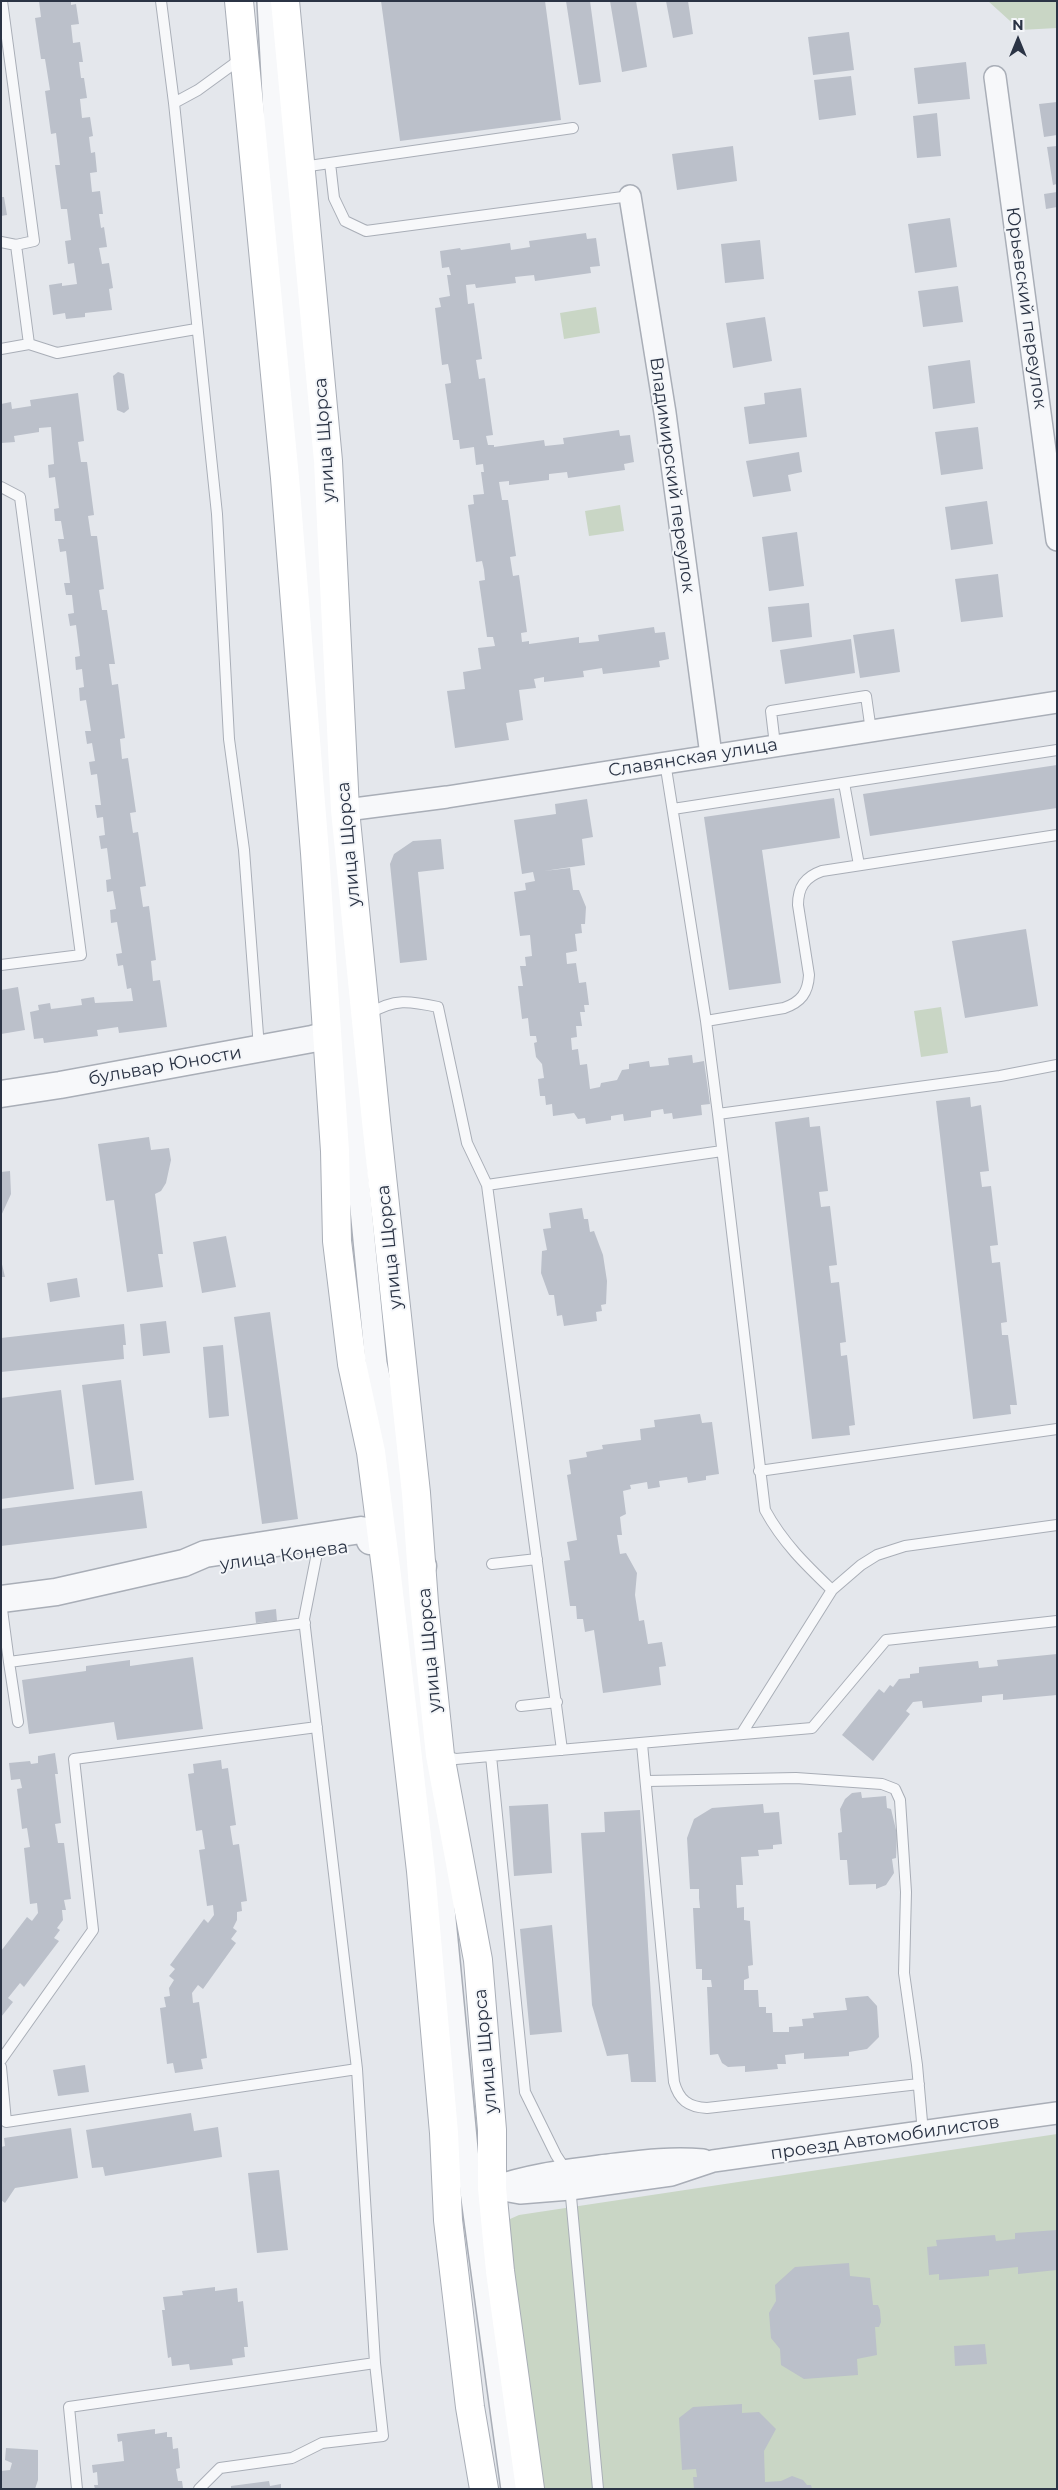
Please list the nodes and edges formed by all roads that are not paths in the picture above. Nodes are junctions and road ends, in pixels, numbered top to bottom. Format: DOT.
graph roads {
  1 [pos="2,1"];
  2 [pos="161,1"];
  3 [pos="239,1"];
  4 [pos="253,1"];
  5 [pos="268,1"];
  6 [pos="285,1"];
  7 [pos="245,56"];
  8 [pos="995,77"];
  9 [pos="174,103"];
  10 [pos="573,128"];
  11 [pos="330,164"];
  12 [pos="288,168"];
  13 [pos="630,196"];
  14 [pos="1,242"];
  15 [pos="16,245"];
  16 [pos="196,329"];
  17 [pos="29,344"];
  18 [pos="1,349"];
  19 [pos="1,487"];
  20 [pos="1057,540"];
  21 [pos="1057,702"];
  22 [pos="871,731"];
  23 [pos="775,746"];
  24 [pos="1057,750"];
  25 [pos="711,755"];
  26 [pos="665,762"];
  27 [pos="844,783"];
  28 [pos="310,788"];
  29 [pos="672,809"];
  30 [pos="337,811"];
  31 [pos="1057,835"];
  32 [pos="315,853"];
  33 [pos="859,865"];
  34 [pos="1,965"];
  35 [pos="706,1021"];
  36 [pos="346,1031"];
  37 [pos="259,1049"];
  38 [pos="1057,1065"];
  39 [pos="1,1094"];
  40 [pos="718,1114"];
  41 [pos="722,1151"];
  42 [pos="487,1185"];
  43 [pos="1057,1429"];
  44 [pos="759,1471"];
  45 [pos="416,1493"];
  46 [pos="1057,1525"];
  47 [pos="378,1535"];
  48 [pos="317,1553"];
  49 [pos="537,1559"];
  50 [pos="184,1563"];
  51 [pos="492,1564"];
  52 [pos="423,1566"];
  53 [pos="832,1590"];
  54 [pos="1,1601"];
  55 [pos="1057,1621"];
  56 [pos="305,1623"];
  57 [pos="10,1662"];
  58 [pos="557,1702"];
  59 [pos="521,1706"];
  60 [pos="18,1722"];
  61 [pos="317,1727"];
  62 [pos="742,1733"];
  63 [pos="642,1744"];
  64 [pos="562,1750"];
  65 [pos="440,1755"];
  66 [pos="491,1756"];
  67 [pos="648,1781"];
  68 [pos="1,2060"];
  69 [pos="1,2067"];
  70 [pos="357,2069"];
  71 [pos="919,2084"];
  72 [pos="1057,2113"];
  73 [pos="923,2133"];
  74 [pos="446,2176"];
  75 [pos="569,2180"];
  76 [pos="481,2189"];
  77 [pos="448,2220"];
  78 [pos="375,2364"];
  79 [pos="76,2489"];
  80 [pos="199,2489"];
  81 [pos="484,2489"];
  82 [pos="512,2489"];
  83 [pos="530,2489"];
  84 [pos="598,2489"];
  1 -- 15 [label="lane"];
  2 -- 9 [label="lane"];
  3 -- 7 [label="main road, улица Щорса"];
  4 -- 12 [label="street"];
  5 -- 12 [label="street"];
  6 -- 12 [label="main road, улица Щорса"];
  7 -- 9 [label="lane"];
  7 -- 28 [label="main road, улица Щорса"];
  8 -- 20 [label="street, Юрьевский переулок"];
  9 -- 16 [label="lane"];
  10 -- 11 [label="lane"];
  11 -- 12 [label="lane"];
  11 -- 13 [label="lane"];
  12 -- 30 [label="main road, улица Щорса"];
  13 -- 25 [label="street, Владимирский переулок"];
  14 -- 15 [label="lane"];
  15 -- 17 [label="lane"];
  16 -- 17 [label="lane"];
  16 -- 37 [label="lane"];
  17 -- 18 [label="lane"];
  19 -- 34 [label="lane"];
  21 -- 22 [label="street, Славянская улица"];
  22 -- 23 [label="street, Славянская улица"];
  22 -- 23 [label="lane"];
  23 -- 25 [label="street, Славянская улица"];
  24 -- 27 [label="lane"];
  25 -- 26 [label="street, Славянская улица"];
  26 -- 29 [label="lane"];
  26 -- 30 [label="street, Славянская улица"];
  27 -- 29 [label="lane"];
  27 -- 33 [label="lane"];
  28 -- 30 [label="street"];
  28 -- 32 [label="main road, улица Щорса"];
  29 -- 35 [label="lane"];
  30 -- 32 [label="street"];
  30 -- 36 [label="main road, улица Щорса"];
  31 -- 33 [label="lane"];
  32 -- 36 [label="main road, улица Щорса"];
  33 -- 35 [label="lane"];
  35 -- 40 [label="lane"];
  36 -- 37 [label="street, бульвар Юности"];
  36 -- 42 [label="lane"];
  36 -- 45 [label="main road, улица Щорса"];
  36 -- 47 [label="main road, улица Щорса"];
  36 -- 47 [label="street, улица Щорса"];
  37 -- 39 [label="street, бульвар Юности"];
  38 -- 40 [label="lane"];
  40 -- 41 [label="lane"];
  41 -- 42 [label="lane"];
  41 -- 44 [label="lane"];
  42 -- 49 [label="lane"];
  43 -- 44 [label="lane"];
  44 -- 53 [label="lane"];
  45 -- 47 [label="street"];
  45 -- 52 [label="main road, улица Щорса"];
  46 -- 53 [label="lane"];
  47 -- 48 [label="street, улица Конева"];
  47 -- 50 [label="street, улица Конева"];
  47 -- 52 [label="street"];
  47 -- 74 [label="main road, улица Щорса"];
  47 -- 76 [label="street, улица Щорса"];
  48 -- 50 [label="street, улица Конева"];
  48 -- 56 [label="lane"];
  49 -- 51 [label="lane"];
  49 -- 58 [label="lane"];
  50 -- 54 [label="street, улица Конева"];
  52 -- 65 [label="main road, улица Щорса"];
  53 -- 62 [label="lane"];
  54 -- 57 [label="lane"];
  55 -- 62 [label="lane"];
  56 -- 57 [label="lane"];
  56 -- 61 [label="lane"];
  57 -- 60 [label="lane"];
  58 -- 59 [label="lane"];
  58 -- 64 [label="lane"];
  61 -- 68 [label="lane"];
  61 -- 70 [label="lane"];
  62 -- 63 [label="lane"];
  63 -- 64 [label="lane"];
  63 -- 67 [label="lane"];
  64 -- 66 [label="lane"];
  65 -- 66 [label="lane"];
  65 -- 76 [label="main road, улица Щорса"];
  66 -- 75 [label="lane"];
  67 -- 71 [label="lane"];
  67 -- 71 [label="lane"];
  69 -- 70 [label="lane"];
  70 -- 78 [label="lane"];
  71 -- 73 [label="lane"];
  72 -- 73 [label="street, проезд Автомобилистов"];
  73 -- 75 [label="street, проезд Автомобилистов"];
  74 -- 76 [label="street, проезд Автомобилистов"];
  74 -- 77 [label="main road, улица Щорса"];
  75 -- 76 [label="street, проезд Автомобилистов"];
  75 -- 84 [label="lane"];
  76 -- 77 [label="street"];
  76 -- 82 [label="street, улица Щорса"];
  76 -- 83 [label="main road, улица Щорса"];
  77 -- 81 [label="main road, улица Щорса"];
  78 -- 79 [label="lane"];
  78 -- 80 [label="lane"];
}
